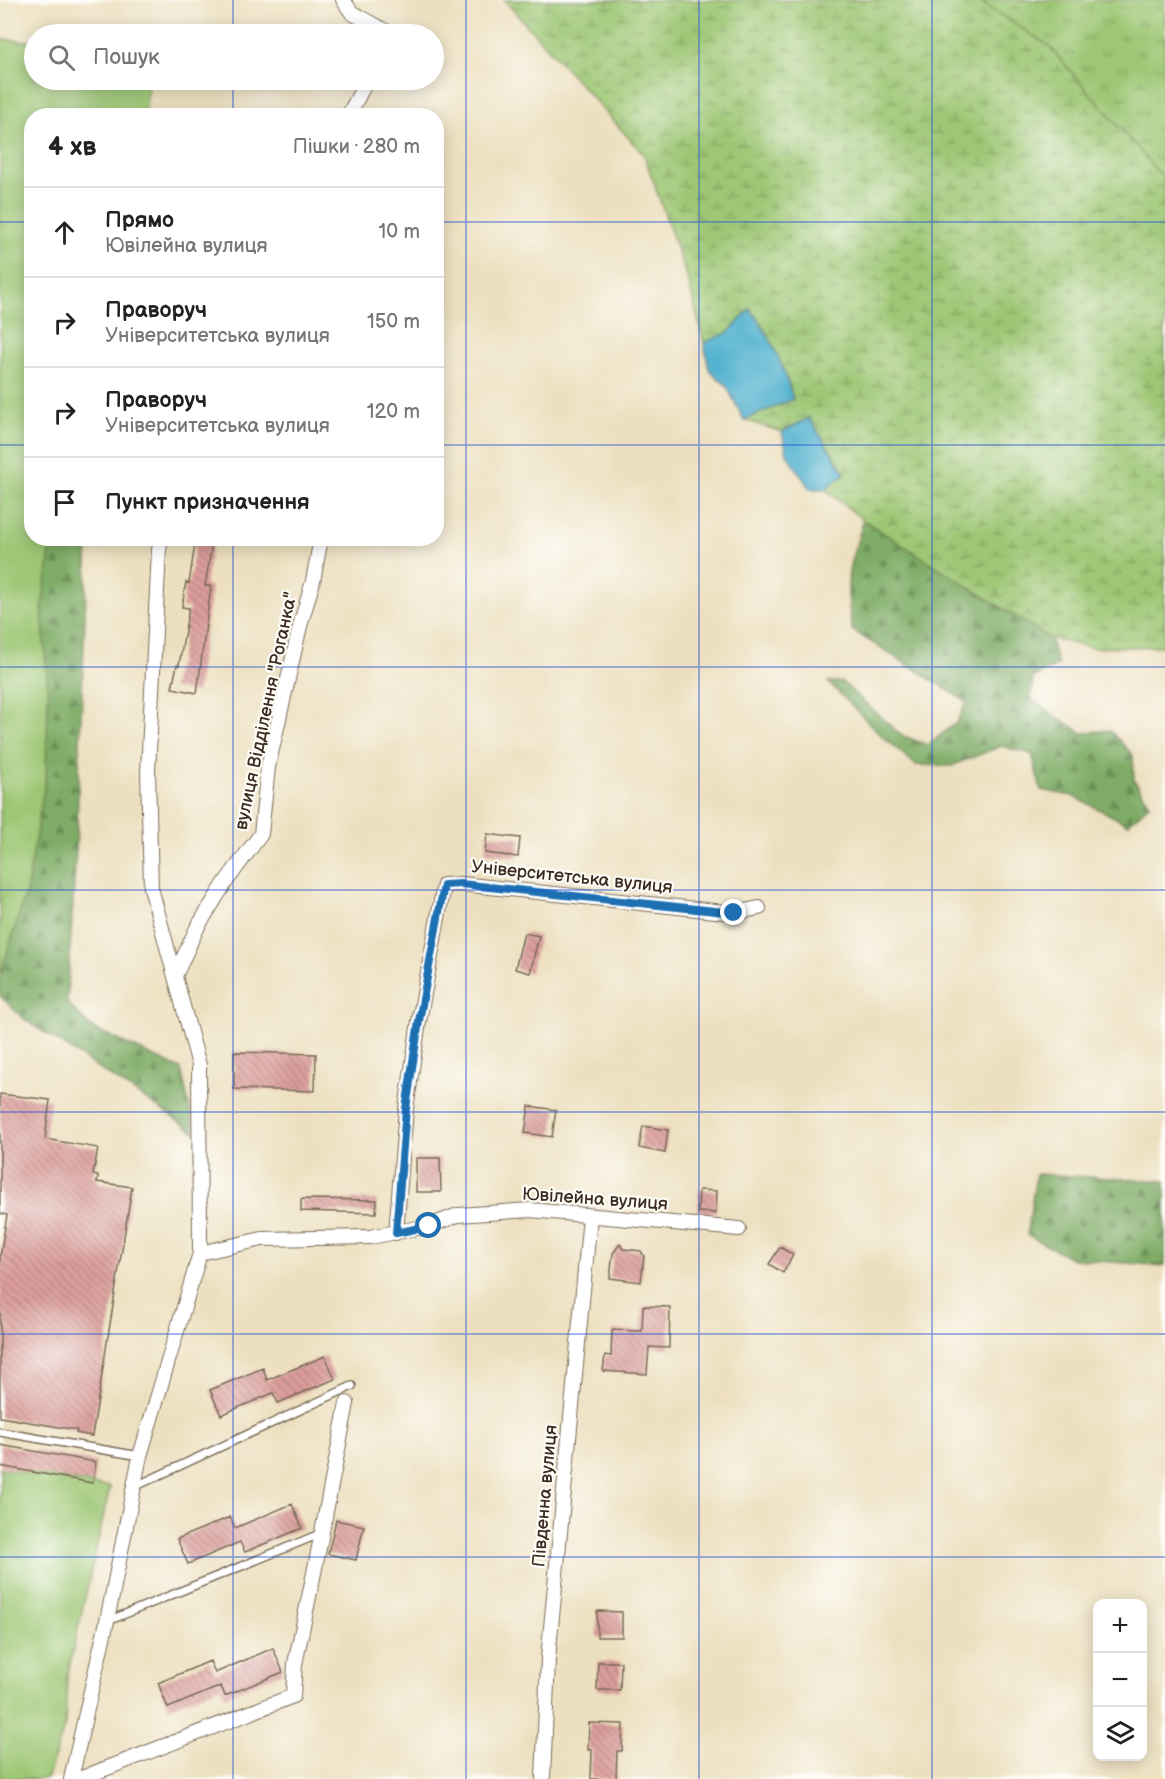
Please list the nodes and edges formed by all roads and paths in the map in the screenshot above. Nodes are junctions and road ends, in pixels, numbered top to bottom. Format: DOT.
graph roads {
  1 [pos="343,0"];
  2 [pos="372,24"];
  3 [pos="362,90"];
  4 [pos="352,108"];
  5 [pos="160,546"];
  6 [pos="320,546"];
  7 [pos="759,908"];
  8 [pos="175,976"];
  9 [pos="590,1217"];
  10 [pos="739,1229"];
  11 [pos="396,1233"];
  12 [pos="200,1253"];
  13 [pos="352,1386"];
  14 [pos="347,1403"];
  15 [pos="0,1432"];
  16 [pos="140,1456"];
  17 [pos="133,1487"];
  18 [pos="322,1533"];
  19 [pos="107,1622"];
  20 [pos="70,1779"];
  21 [pos="79,1779"];
  22 [pos="543,1779"];
  1 -- 2 [label="street"];
  3 -- 4 [label="street"];
  5 -- 8 [label="street"];
  6 -- 8 [label="street, вулиця Відділення \"Роганка\""];
  7 -- 11 [label="street, Університетська вулиця"];
  8 -- 12 [label="street"];
  9 -- 10 [label="street, Ювілейна вулиця"];
  9 -- 11 [label="street, Ювілейна вулиця"];
  9 -- 22 [label="street, Південна вулиця"];
  11 -- 12 [label="street, Ювілейна вулиця"];
  12 -- 16 [label="street"];
  13 -- 17 [label="lane"];
  14 -- 18 [label="street"];
  15 -- 16 [label="lane"];
  16 -- 17 [label="street"];
  17 -- 19 [label="street"];
  18 -- 19 [label="lane"];
  18 -- 21 [label="street"];
  19 -- 20 [label="street"];
}
